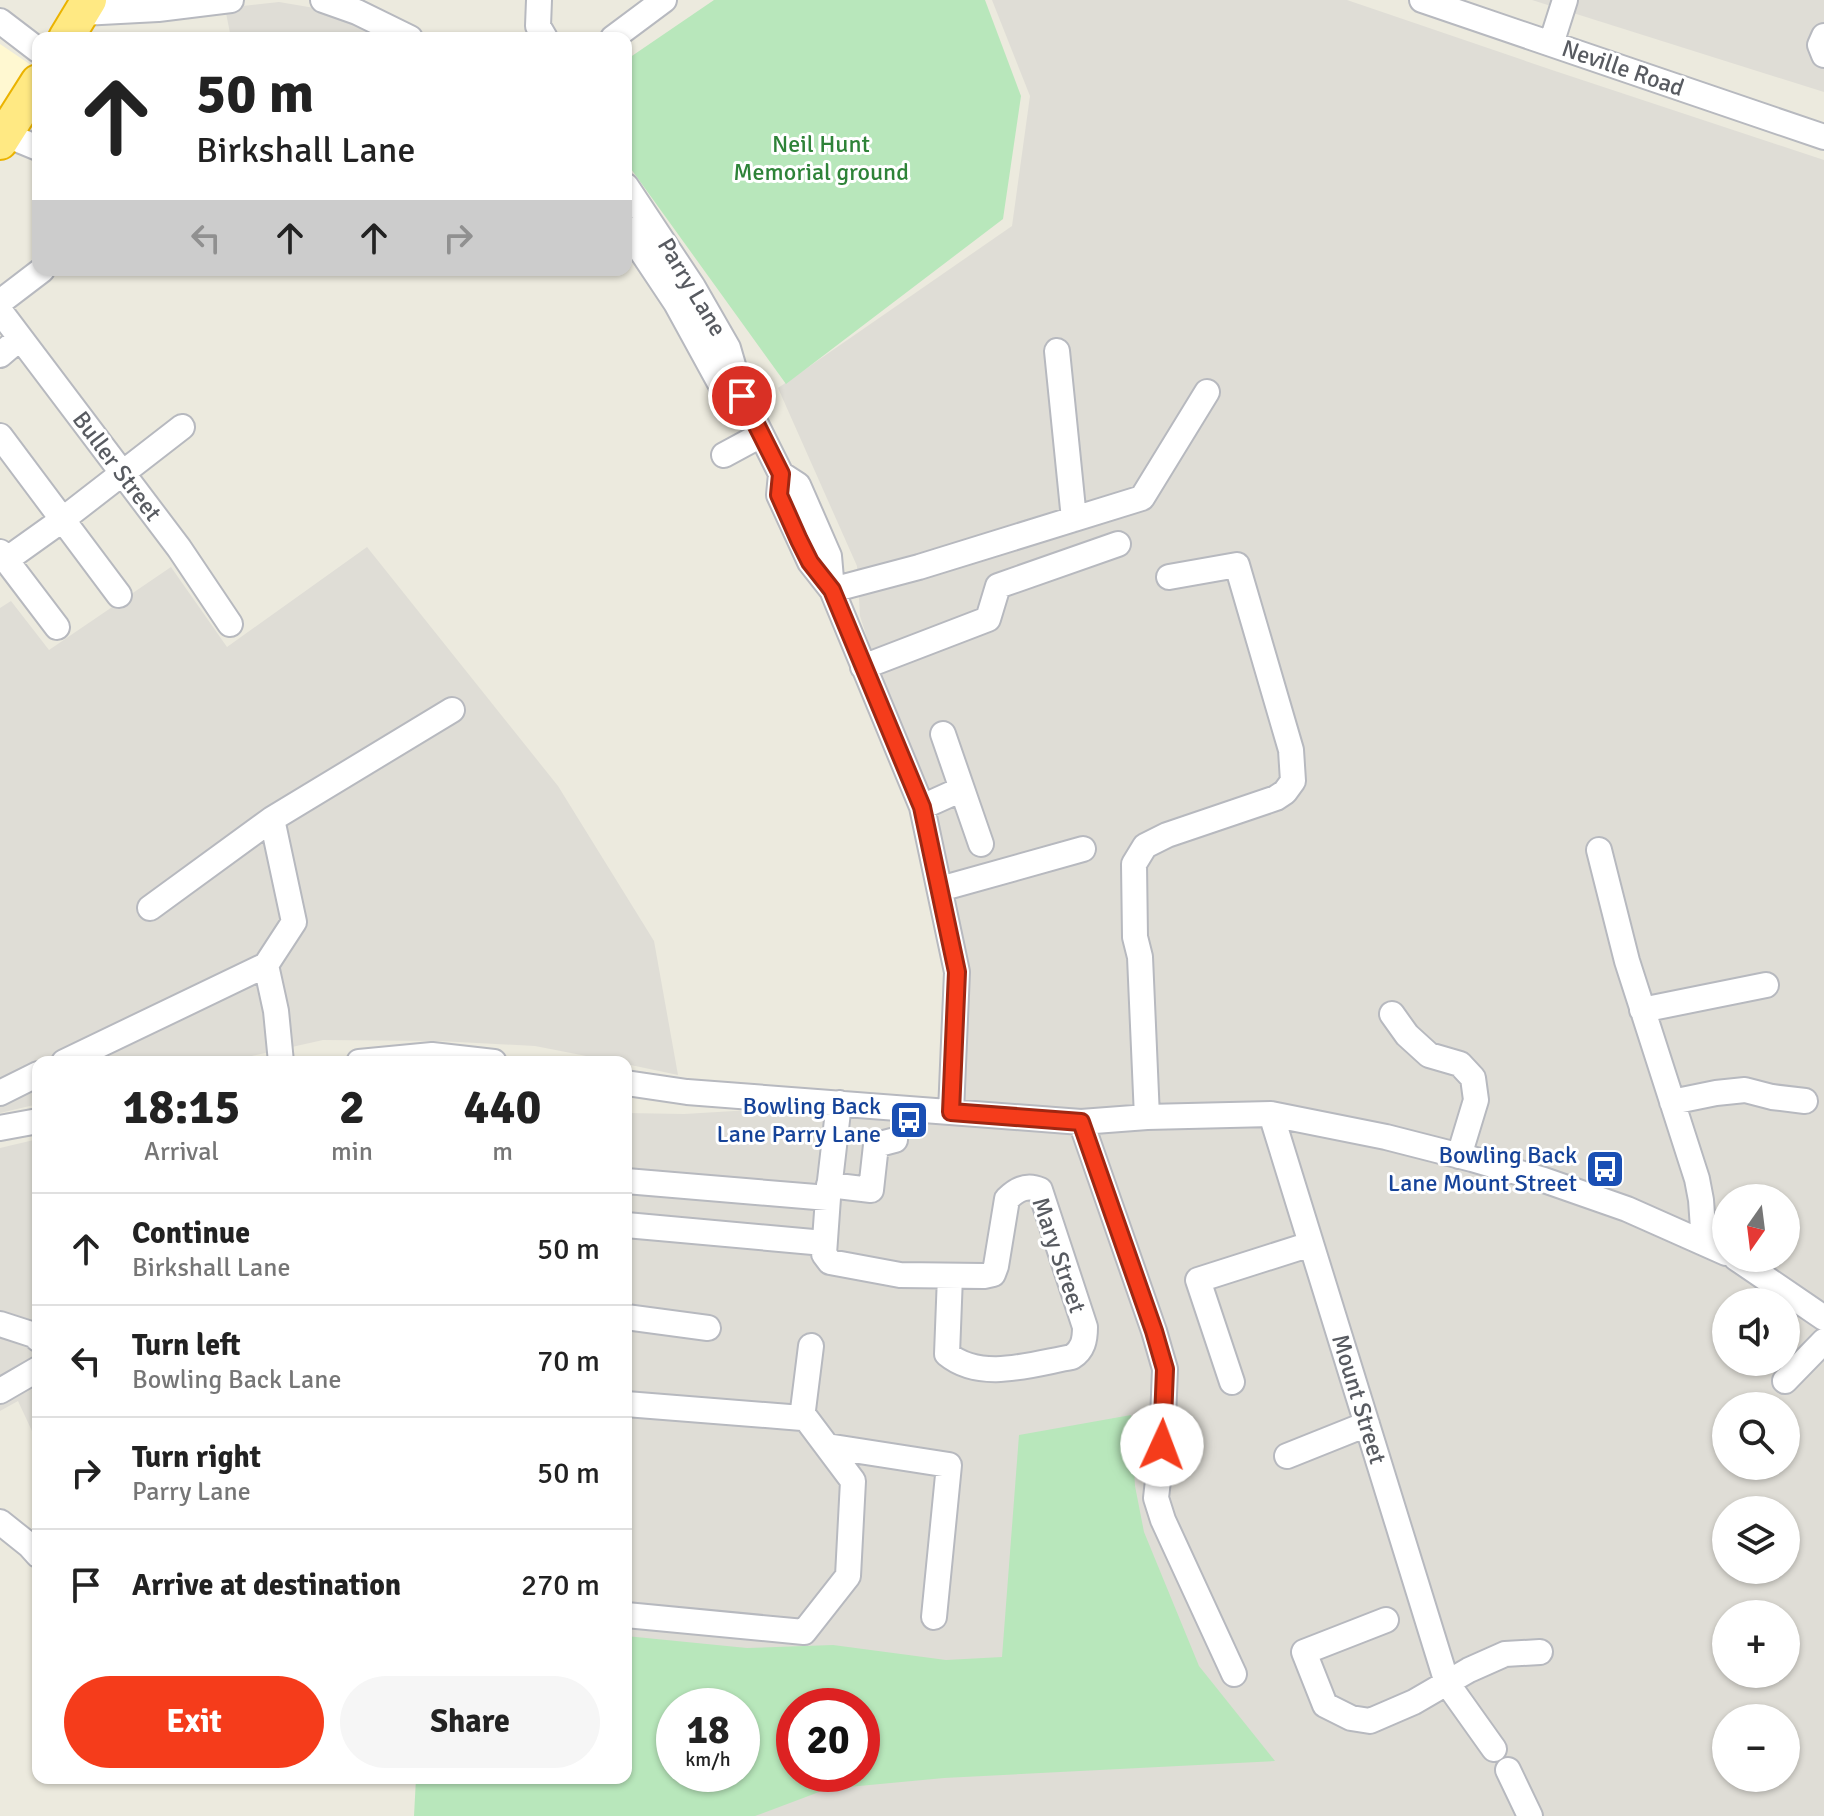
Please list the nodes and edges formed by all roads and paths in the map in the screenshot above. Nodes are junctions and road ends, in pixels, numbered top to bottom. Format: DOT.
graph roads {
  1 [pos="231,0"];
  2 [pos="323,0"];
  3 [pos="539,0"];
  4 [pos="664,0"];
  5 [pos="1422,0"];
  6 [pos="1565,0"];
  7 [pos="79,17"];
  8 [pos="0,21"];
  9 [pos="398,32"];
  10 [pos="542,32"];
  11 [pos="621,32"];
  12 [pos="1824,36"];
  13 [pos="1551,44"];
  14 [pos="32,45"];
  15 [pos="1824,55"];
  16 [pos="32,91"];
  17 [pos="1824,137"];
  18 [pos="2,138"];
  19 [pos="32,146"];
  20 [pos="632,195"];
  21 [pos="632,237"];
  22 [pos="34,276"];
  23 [pos="0,302"];
  24 [pos="0,311"];
  25 [pos="20,338"];
  26 [pos="1057,351"];
  27 [pos="0,355"];
  28 [pos="1207,392"];
  29 [pos="742,396"];
  30 [pos="182,427"];
  31 [pos="761,435"];
  32 [pos="0,436"];
  33 [pos="724,455"];
  34 [pos="123,473"];
  35 [pos="1074,519"];
  36 [pos="62,520"];
  37 [pos="1118,544"];
  38 [pos="3,556"];
  39 [pos="1169,577"];
  40 [pos="832,590"];
  41 [pos="119,595"];
  42 [pos="230,624"];
  43 [pos="57,627"];
  44 [pos="863,667"];
  45 [pos="452,710"];
  46 [pos="943,734"];
  47 [pos="962,789"];
  48 [pos="922,807"];
  49 [pos="272,819"];
  50 [pos="981,844"];
  51 [pos="1083,849"];
  52 [pos="1599,850"];
  53 [pos="940,889"];
  54 [pos="150,908"];
  55 [pos="266,965"];
  56 [pos="1766,985"];
  57 [pos="1642,1010"];
  58 [pos="1392,1014"];
  59 [pos="76,1056"];
  60 [pos="280,1056"];
  61 [pos="32,1077"];
  62 [pos="632,1084"];
  63 [pos="0,1093"];
  64 [pos="1805,1101"];
  65 [pos="1672,1102"];
  66 [pos="839,1103"];
  67 [pos="951,1112"];
  68 [pos="1271,1114"];
  69 [pos="1147,1117"];
  70 [pos="32,1122"];
  71 [pos="1081,1122"];
  72 [pos="0,1128"];
  73 [pos="895,1140"];
  74 [pos="1459,1156"];
  75 [pos="632,1181"];
  76 [pos="828,1192"];
  77 [pos="632,1226"];
  78 [pos="1712,1238"];
  79 [pos="824,1243"];
  80 [pos="1311,1244"];
  81 [pos="1712,1247"];
  82 [pos="1750,1272"];
  83 [pos="950,1276"];
  84 [pos="1766,1288"];
  85 [pos="1800,1307"];
  86 [pos="632,1318"];
  87 [pos="1824,1318"];
  88 [pos="0,1324"];
  89 [pos="708,1328"];
  90 [pos="32,1334"];
  91 [pos="1824,1341"];
  92 [pos="811,1346"];
  93 [pos="32,1372"];
  94 [pos="1785,1381"];
  95 [pos="1232,1382"];
  96 [pos="0,1391"];
  97 [pos="632,1404"];
  98 [pos="802,1413"];
  99 [pos="1367,1424"];
  100 [pos="827,1446"];
  101 [pos="1287,1456"];
  102 [pos="0,1522"];
  103 [pos="32,1548"];
  104 [pos="632,1616"];
  105 [pos="934,1617"];
  106 [pos="1386,1620"];
  107 [pos="1540,1652"];
  108 [pos="1234,1674"];
  109 [pos="1447,1683"];
  110 [pos="1494,1749"];
  111 [pos="1508,1770"];
  112 [pos="1530,1816"];
  1 -- 7 [label="street"];
  2 -- 9 [label="street"];
  3 -- 10 [label="street"];
  4 -- 11 [label="street"];
  5 -- 13 [label="street, Neville Road"];
  6 -- 13 [label="street"];
  8 -- 14 [label="street"];
  12 -- 15 [label="street"];
  13 -- 17 [label="street, Neville Road"];
  16 -- 18 [label="highway"];
  18 -- 19 [label="street"];
  20 -- 29 [label="street, Parry Lane"];
  21 -- 29 [label="street, Parry Lane"];
  22 -- 23 [label="street"];
  24 -- 25 [label="street, Buller Street"];
  25 -- 27 [label="street"];
  25 -- 34 [label="street, Buller Street"];
  26 -- 35 [label="street"];
  28 -- 35 [label="street"];
  29 -- 31 [label="street, Parry Lane"];
  30 -- 34 [label="street"];
  31 -- 33 [label="street"];
  31 -- 40 [label="street, Parry Lane"];
  32 -- 36 [label="street"];
  34 -- 36 [label="street"];
  34 -- 42 [label="street, Buller Street"];
  35 -- 40 [label="street"];
  36 -- 38 [label="street"];
  36 -- 41 [label="street"];
  37 -- 44 [label="street"];
  38 -- 43 [label="street"];
  39 -- 69 [label="street"];
  40 -- 44 [label="street, Parry Lane"];
  44 -- 48 [label="street, Parry Lane"];
  45 -- 49 [label="street"];
  46 -- 47 [label="street"];
  47 -- 48 [label="street"];
  47 -- 50 [label="street"];
  48 -- 53 [label="street, Parry Lane"];
  49 -- 54 [label="street"];
  49 -- 55 [label="street"];
  51 -- 53 [label="street"];
  52 -- 57 [label="street"];
  53 -- 67 [label="street, Parry Lane"];
  55 -- 59 [label="street"];
  55 -- 60 [label="street"];
  56 -- 57 [label="street"];
  57 -- 65 [label="street"];
  58 -- 74 [label="street"];
  61 -- 63 [label="street"];
  62 -- 66 [label="street"];
  64 -- 65 [label="street"];
  65 -- 78 [label="street"];
  66 -- 67 [label="street"];
  66 -- 76 [label="street"];
  67 -- 71 [label="street"];
  68 -- 69 [label="street"];
  68 -- 74 [label="street"];
  68 -- 80 [label="street, Mount Street"];
  69 -- 71 [label="street"];
  70 -- 72 [label="street"];
  71 -- 108 [label="street"];
  73 -- 76 [label="street"];
  74 -- 81 [label="street"];
  75 -- 76 [label="street"];
  76 -- 79 [label="street"];
  77 -- 79 [label="street"];
  79 -- 83 [label="street, Mary Street"];
  80 -- 95 [label="street"];
  80 -- 99 [label="street, Mount Street"];
  82 -- 84 [label="street"];
  83 -- 83 [label="street, Mary Street"];
  85 -- 87 [label="street"];
  86 -- 89 [label="street"];
  88 -- 90 [label="street"];
  91 -- 94 [label="street"];
  92 -- 98 [label="street"];
  93 -- 96 [label="street"];
  97 -- 98 [label="street"];
  98 -- 100 [label="street"];
  99 -- 101 [label="street"];
  99 -- 109 [label="street, Mount Street"];
  100 -- 104 [label="street"];
  100 -- 105 [label="street"];
  102 -- 103 [label="street"];
  106 -- 109 [label="street"];
  107 -- 109 [label="street"];
  109 -- 110 [label="street, Mount Street"];
  111 -- 112 [label="street"];
}
